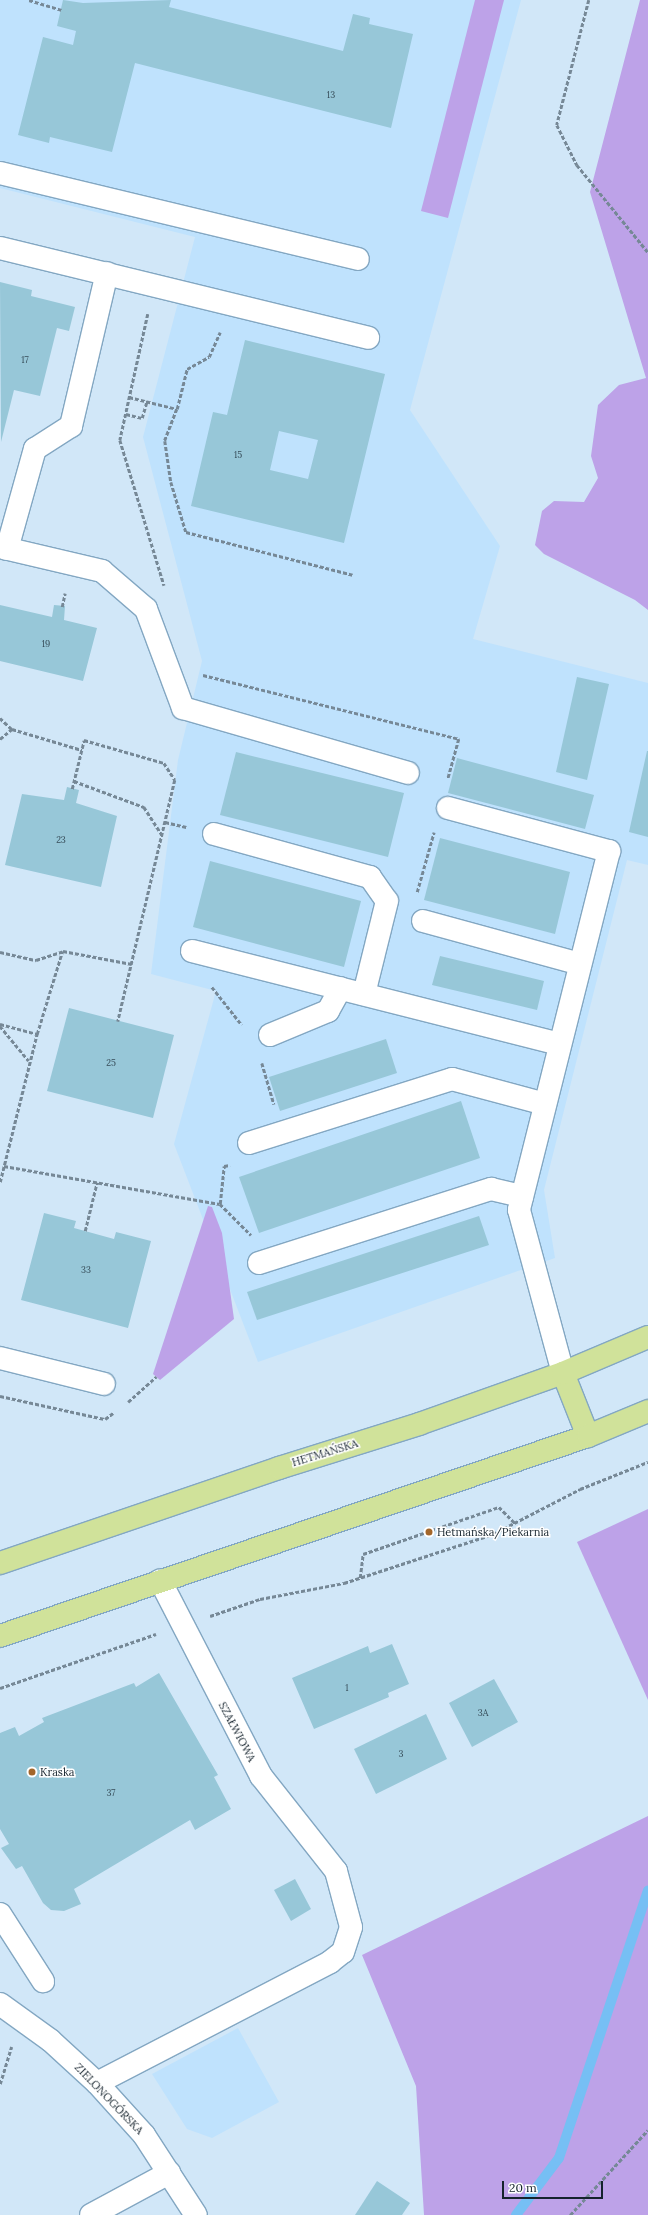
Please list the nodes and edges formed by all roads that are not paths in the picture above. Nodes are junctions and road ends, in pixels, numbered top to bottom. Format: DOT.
graph roads {
  1 [pos="0,173"];
  2 [pos="0,248"];
  3 [pos="358,259"];
  4 [pos="107,273"];
  5 [pos="368,338"];
  6 [pos="3,548"];
  7 [pos="408,773"];
  8 [pos="448,808"];
  9 [pos="214,834"];
  10 [pos="423,921"];
  11 [pos="192,951"];
  12 [pos="580,964"];
  13 [pos="341,988"];
  14 [pos="364,994"];
  15 [pos="270,1035"];
  16 [pos="559,1044"];
  17 [pos="545,1104"];
  18 [pos="249,1143"];
  19 [pos="522,1196"];
  20 [pos="258,1263"];
  21 [pos="648,1337"];
  22 [pos="0,1358"];
  23 [pos="564,1374"];
  24 [pos="104,1384"];
  25 [pos="648,1411"];
  26 [pos="588,1436"];
  27 [pos="0,1563"];
  28 [pos="160,1580"];
  29 [pos="0,1636"];
  30 [pos="0,1914"];
  31 [pos="43,1982"];
  32 [pos="0,2004"];
  33 [pos="96,2083"];
  34 [pos="169,2173"];
  35 [pos="91,2215"];
  36 [pos="196,2215"];
  1 -- 3 [label="street"];
  2 -- 4 [label="street"];
  4 -- 5 [label="street"];
  4 -- 6 [label="street"];
  6 -- 7 [label="street"];
  8 -- 12 [label="street"];
  9 -- 14 [label="street"];
  10 -- 12 [label="street"];
  11 -- 13 [label="street"];
  12 -- 16 [label="street"];
  13 -- 14 [label="street"];
  13 -- 15 [label="street"];
  14 -- 16 [label="street"];
  16 -- 17 [label="street"];
  17 -- 18 [label="street"];
  17 -- 19 [label="street"];
  19 -- 20 [label="street"];
  19 -- 23 [label="street"];
  21 -- 23 [label="main road, HETMAŃSKA"];
  22 -- 24 [label="street"];
  23 -- 26 [label="main road"];
  23 -- 27 [label="main road, HETMAŃSKA"];
  25 -- 26 [label="main road"];
  26 -- 28 [label="main road"];
  28 -- 29 [label="main road"];
  28 -- 33 [label="street, SZAŁWIOWA"];
  30 -- 31 [label="street"];
  32 -- 33 [label="street, ZIELONOGÓRSKA"];
  33 -- 34 [label="street, ZIELONOGÓRSKA"];
  34 -- 35 [label="street"];
  34 -- 36 [label="street, ZIELONOGÓRSKA"];
}
